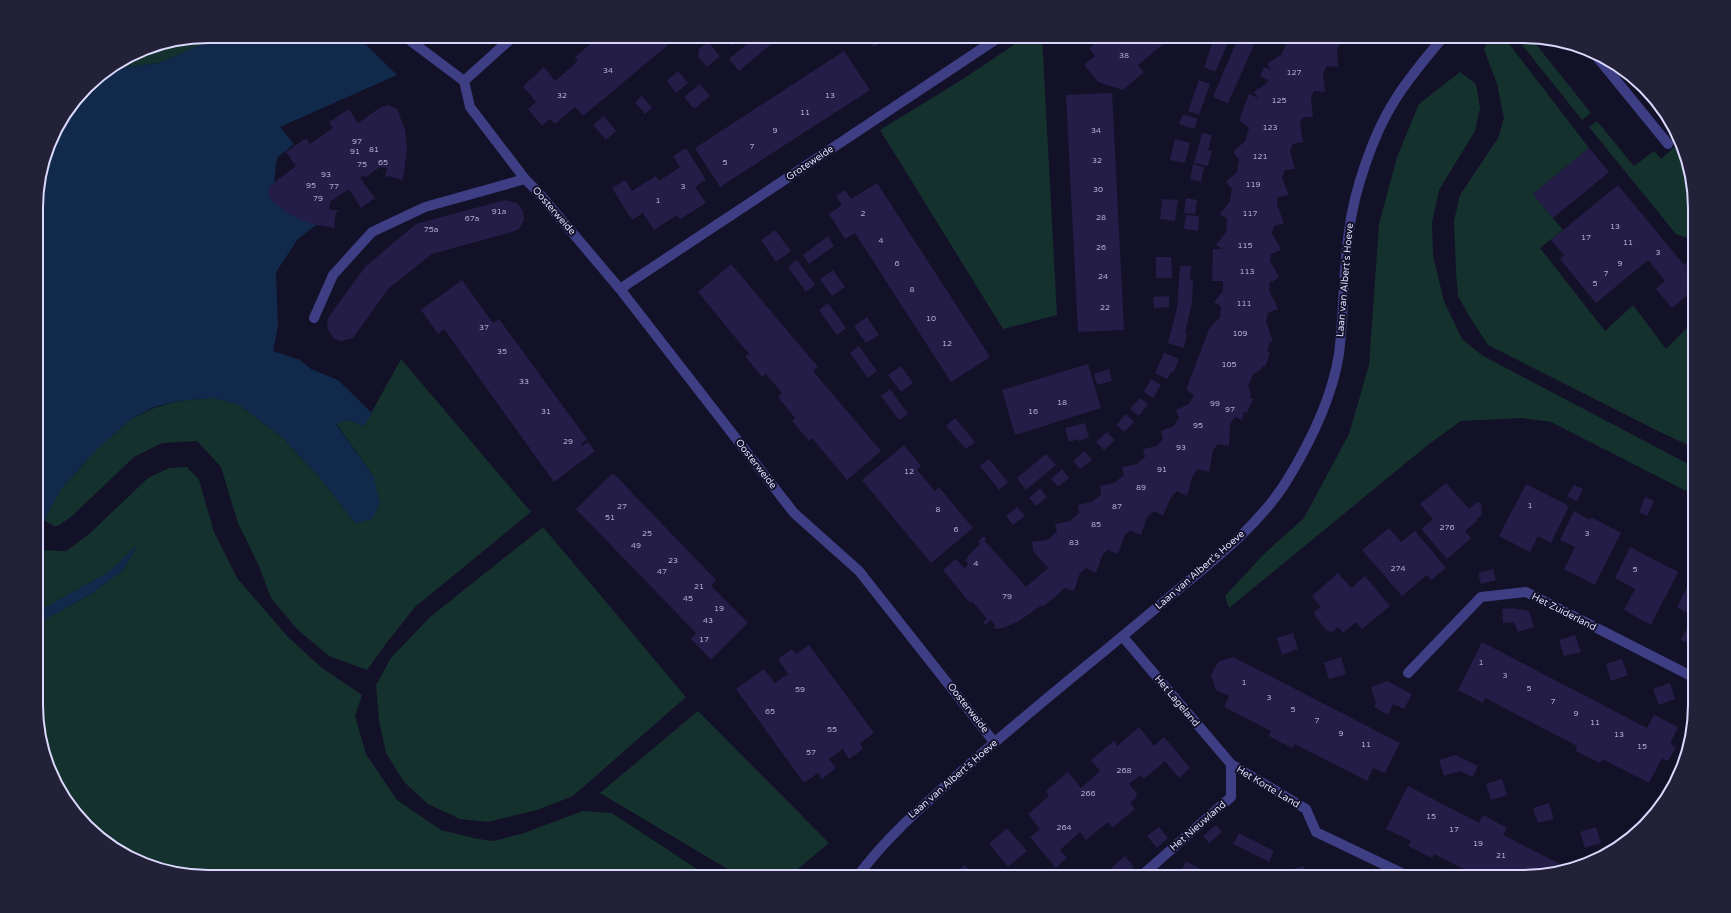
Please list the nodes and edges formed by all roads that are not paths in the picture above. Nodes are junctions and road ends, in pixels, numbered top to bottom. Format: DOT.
graph roads {
  1 [pos="414,43"];
  2 [pos="506,43"];
  3 [pos="990,43"];
  4 [pos="1438,43"];
  5 [pos="1602,64"];
  6 [pos="464,80"];
  7 [pos="1668,144"];
  8 [pos="525,179"];
  9 [pos="620,290"];
  10 [pos="314,318"];
  11 [pos="1123,637"];
  12 [pos="1408,673"];
  13 [pos="1688,674"];
  14 [pos="994,742"];
  15 [pos="1231,764"];
  16 [pos="863,870"];
  17 [pos="1148,870"];
  18 [pos="1392,870"];
  1 -- 6 [label="street"];
  2 -- 6 [label="street"];
  3 -- 9 [label="street, Groteweide"];
  4 -- 11 [label="street, Laan van Albert's Hoeve"];
  5 -- 7 [label="street"];
  6 -- 8 [label="street, Oosterweide"];
  8 -- 9 [label="street, Oosterweide"];
  8 -- 10 [label="street, Oosterweide"];
  9 -- 14 [label="street, Oosterweide"];
  11 -- 14 [label="street, Laan van Albert's Hoeve"];
  11 -- 15 [label="street, Het Lageland"];
  12 -- 13 [label="street, Het Zuiderland"];
  14 -- 16 [label="street, Laan van Albert's Hoeve"];
  15 -- 17 [label="street, Het Nieuwland"];
  15 -- 18 [label="street, Het Korte Land"];
}
